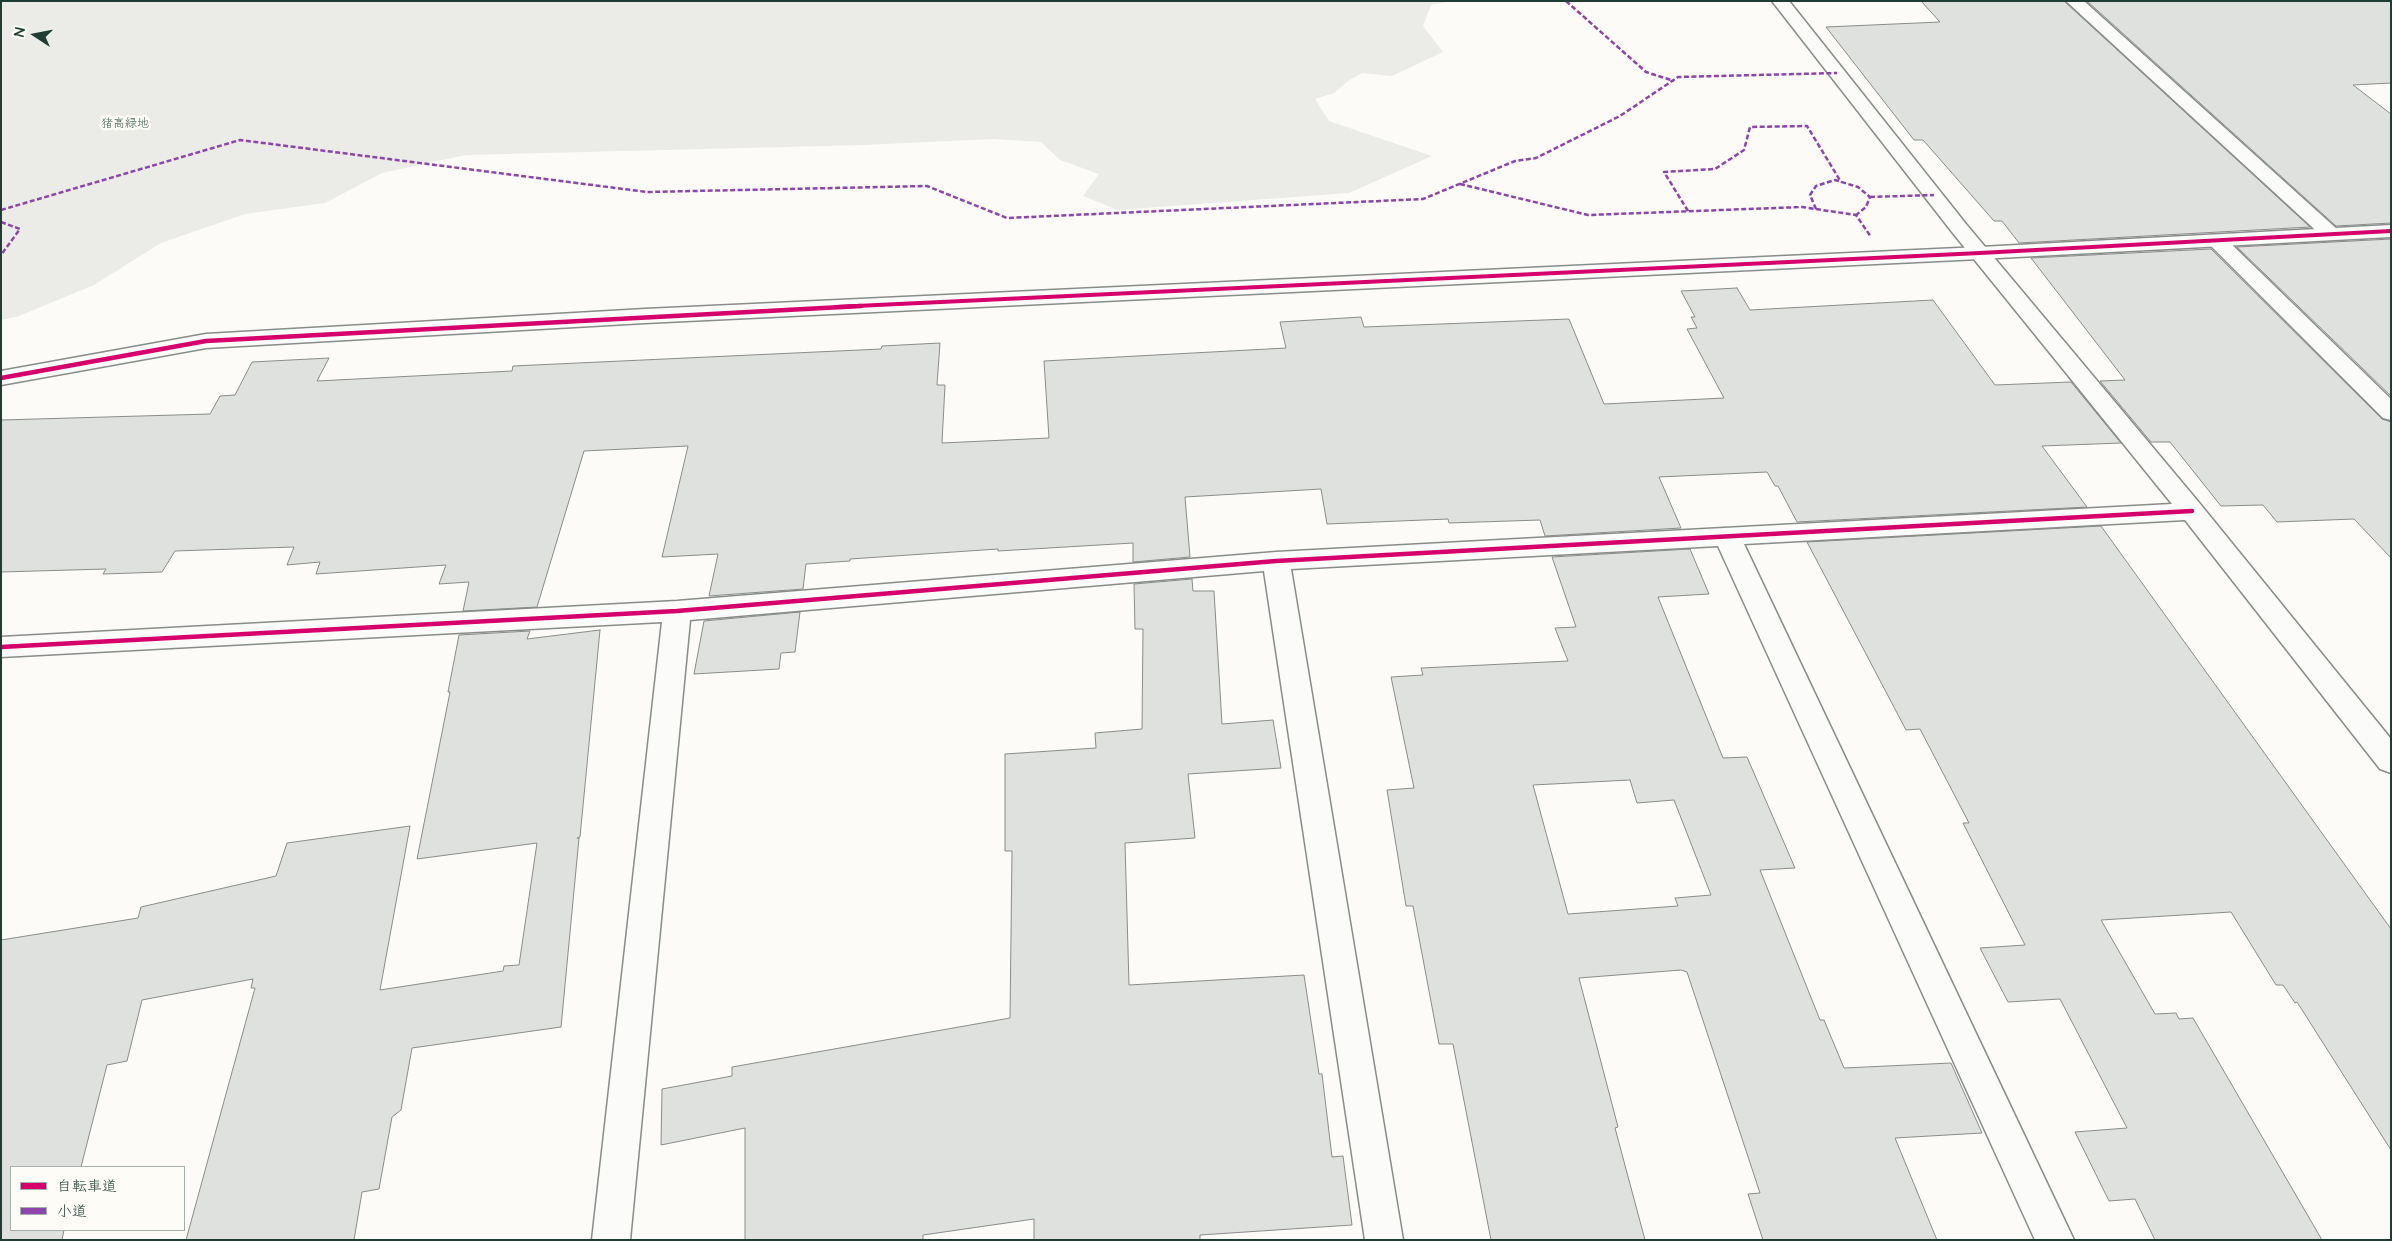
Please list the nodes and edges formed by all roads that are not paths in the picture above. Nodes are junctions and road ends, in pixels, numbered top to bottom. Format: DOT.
graph roads {
  1 [pos="1780,1"];
  2 [pos="2074,1"];
  3 [pos="2391,231"];
  4 [pos="2331,234"];
  5 [pos="2218,241"];
  6 [pos="1980,254"];
  7 [pos="1,378"];
  8 [pos="2391,413"];
  9 [pos="2192,511"];
  10 [pos="1727,536"];
  11 [pos="1276,560"];
  12 [pos="677,611"];
  13 [pos="1,647"];
  14 [pos="2391,761"];
  15 [pos="611,1240"];
  16 [pos="1384,1240"];
  17 [pos="2055,1240"];
  1 -- 6 [label="street"];
  2 -- 4 [label="street"];
  3 -- 4 [label="street"];
  4 -- 5 [label="street"];
  5 -- 6 [label="street"];
  5 -- 8 [label="street"];
  6 -- 7 [label="street"];
  6 -- 9 [label="street"];
  9 -- 10 [label="street"];
  9 -- 14 [label="street"];
  10 -- 11 [label="street"];
  10 -- 17 [label="street"];
  11 -- 12 [label="street"];
  11 -- 16 [label="street"];
  12 -- 13 [label="street"];
  12 -- 15 [label="street"];
}
